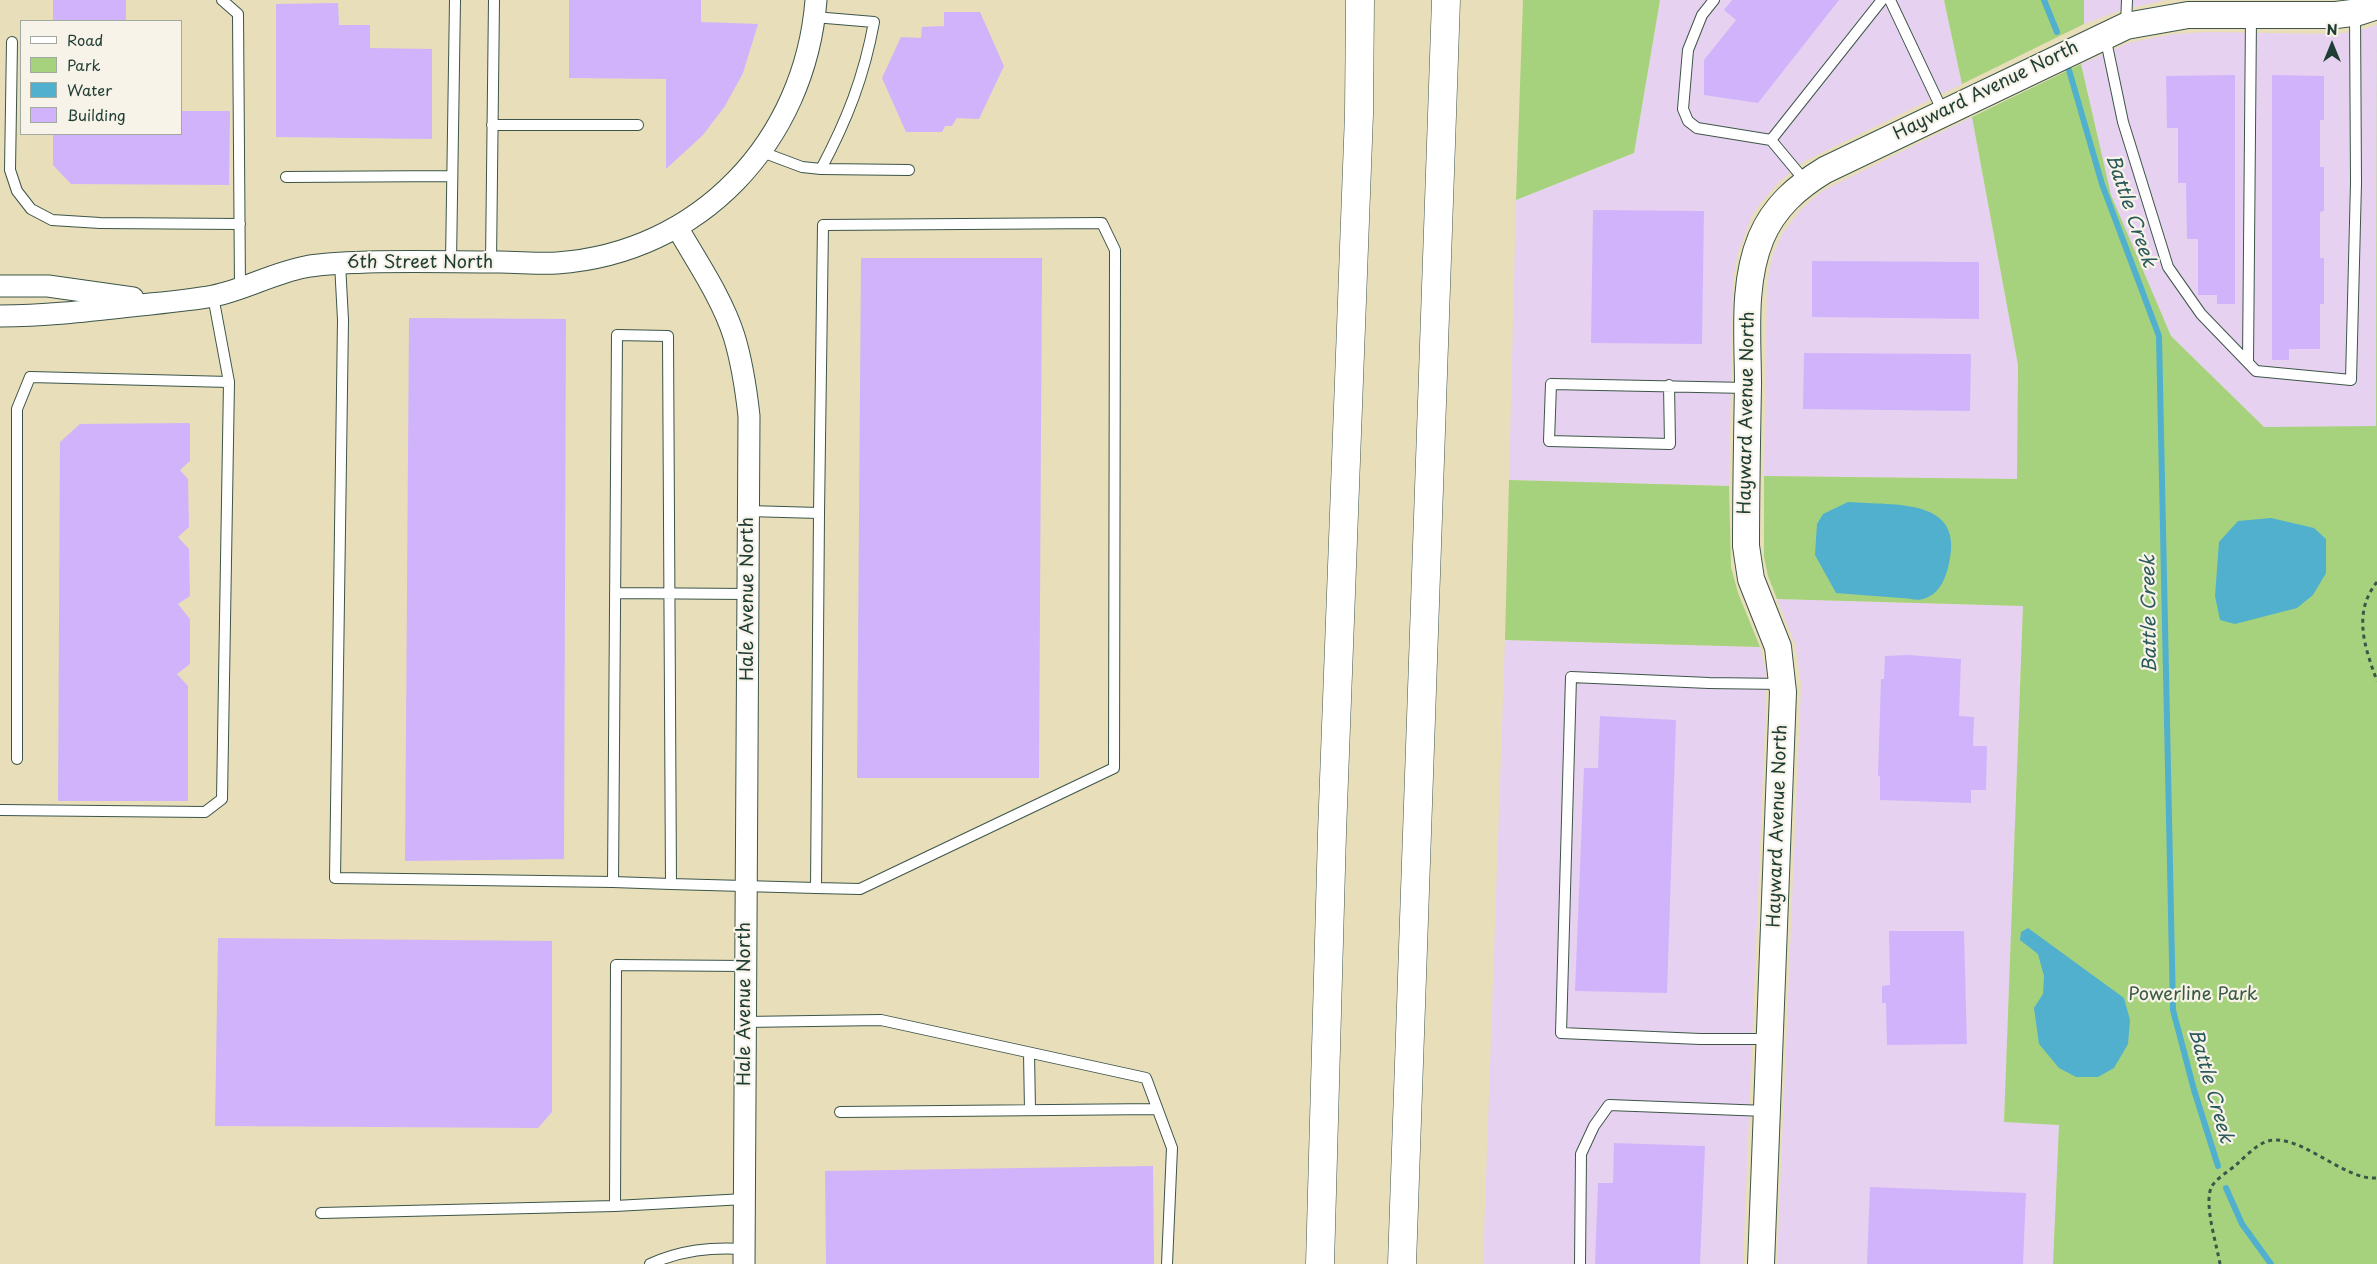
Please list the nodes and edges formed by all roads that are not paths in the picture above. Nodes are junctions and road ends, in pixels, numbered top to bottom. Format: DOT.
graph roads {
  1 [pos="222,0"];
  2 [pos="455,0"];
  3 [pos="494,0"];
  4 [pos="1360,0"];
  5 [pos="1446,0"];
  6 [pos="1714,0"];
  7 [pos="1882,0"];
  8 [pos="1890,0"];
  9 [pos="2127,0"];
  10 [pos="815,8"];
  11 [pos="2366,9"];
  12 [pos="2251,16"];
  13 [pos="2115,30"];
  14 [pos="12,42"];
  15 [pos="1943,112"];
  16 [pos="492,125"];
  17 [pos="638,125"];
  18 [pos="1771,140"];
  19 [pos="762,152"];
  20 [pos="821,169"];
  21 [pos="910,170"];
  22 [pos="452,176"];
  23 [pos="286,177"];
  24 [pos="1806,182"];
  25 [pos="240,224"];
  26 [pos="677,227"];
  27 [pos="451,262"];
  28 [pos="491,262"];
  29 [pos="340,263"];
  30 [pos="0,286"];
  31 [pos="240,289"];
  32 [pos="213,296"];
  33 [pos="162,303"];
  34 [pos="0,316"];
  35 [pos="2248,362"];
  36 [pos="229,382"];
  37 [pos="1670,385"];
  38 [pos="1748,388"];
  39 [pos="748,511"];
  40 [pos="819,513"];
  41 [pos="615,593"];
  42 [pos="669,594"];
  43 [pos="748,594"];
  44 [pos="1783,684"];
  45 [pos="17,759"];
  46 [pos="0,810"];
  47 [pos="612,882"];
  48 [pos="671,884"];
  49 [pos="745,885"];
  50 [pos="816,888"];
  51 [pos="745,966"];
  52 [pos="744,1022"];
  53 [pos="1770,1039"];
  54 [pos="1029,1053"];
  55 [pos="1157,1109"];
  56 [pos="1030,1110"];
  57 [pos="1768,1111"];
  58 [pos="840,1112"];
  59 [pos="745,1199"];
  60 [pos="615,1206"];
  61 [pos="321,1213"];
  62 [pos="744,1256"];
  63 [pos="650,1264"];
  64 [pos="1168,1264"];
  65 [pos="1320,1264"];
  66 [pos="1402,1264"];
  67 [pos="1580,1264"];
  68 [pos="1761,1264"];
  1 -- 25 [label="lane"];
  2 -- 22 [label="lane"];
  3 -- 16 [label="lane"];
  4 -- 65 [label="highway"];
  5 -- 66 [label="highway"];
  6 -- 18 [label="lane"];
  7 -- 18 [label="lane"];
  8 -- 15 [label="lane"];
  9 -- 13 [label="lane"];
  10 -- 19 [label="street"];
  10 -- 20 [label="lane"];
  11 -- 12 [label="street, Hayward Avenue North"];
  11 -- 35 [label="lane"];
  12 -- 13 [label="street, Hayward Avenue North"];
  12 -- 35 [label="lane"];
  13 -- 15 [label="street, Hayward Avenue North"];
  13 -- 35 [label="lane"];
  14 -- 25 [label="lane"];
  15 -- 24 [label="street, Hayward Avenue North"];
  16 -- 17 [label="lane"];
  16 -- 28 [label="lane"];
  18 -- 24 [label="lane"];
  19 -- 20 [label="lane"];
  19 -- 26 [label="street"];
  20 -- 21 [label="lane"];
  22 -- 23 [label="lane"];
  22 -- 27 [label="lane"];
  24 -- 38 [label="street, Hayward Avenue North"];
  25 -- 31 [label="lane"];
  26 -- 28 [label="street, 6th Street North"];
  26 -- 39 [label="street, Hale Avenue North"];
  27 -- 28 [label="street, 6th Street North"];
  27 -- 29 [label="street, 6th Street North"];
  29 -- 31 [label="street, 6th Street North"];
  29 -- 47 [label="lane"];
  30 -- 33 [label="street, 6th Street North"];
  31 -- 32 [label="street, 6th Street North"];
  32 -- 33 [label="street, 6th Street North"];
  32 -- 36 [label="lane"];
  33 -- 34 [label="street, 6th Street North"];
  36 -- 45 [label="lane"];
  36 -- 46 [label="lane"];
  37 -- 37 [label="lane"];
  37 -- 38 [label="lane"];
  38 -- 44 [label="street, Hayward Avenue North"];
  39 -- 40 [label="lane"];
  39 -- 43 [label="street, Hale Avenue North"];
  40 -- 50 [label="lane"];
  40 -- 50 [label="lane"];
  41 -- 42 [label="lane"];
  41 -- 42 [label="lane"];
  41 -- 47 [label="lane"];
  42 -- 43 [label="lane"];
  42 -- 48 [label="lane"];
  43 -- 49 [label="street, Hale Avenue North"];
  44 -- 53 [label="street, Hayward Avenue North"];
  44 -- 53 [label="lane"];
  47 -- 48 [label="lane"];
  48 -- 49 [label="lane"];
  49 -- 50 [label="lane"];
  49 -- 51 [label="street, Hale Avenue North"];
  51 -- 52 [label="street, Hale Avenue North"];
  51 -- 60 [label="lane"];
  52 -- 54 [label="lane"];
  52 -- 59 [label="street, Hale Avenue North"];
  53 -- 57 [label="street, Hayward Avenue North"];
  54 -- 55 [label="lane"];
  54 -- 56 [label="lane"];
  55 -- 56 [label="lane"];
  55 -- 64 [label="lane"];
  56 -- 58 [label="lane"];
  57 -- 67 [label="lane"];
  57 -- 68 [label="street, Hayward Avenue North"];
  59 -- 60 [label="lane"];
  59 -- 62 [label="street, Hale Avenue North"];
  60 -- 61 [label="lane"];
  62 -- 63 [label="lane"];
}
